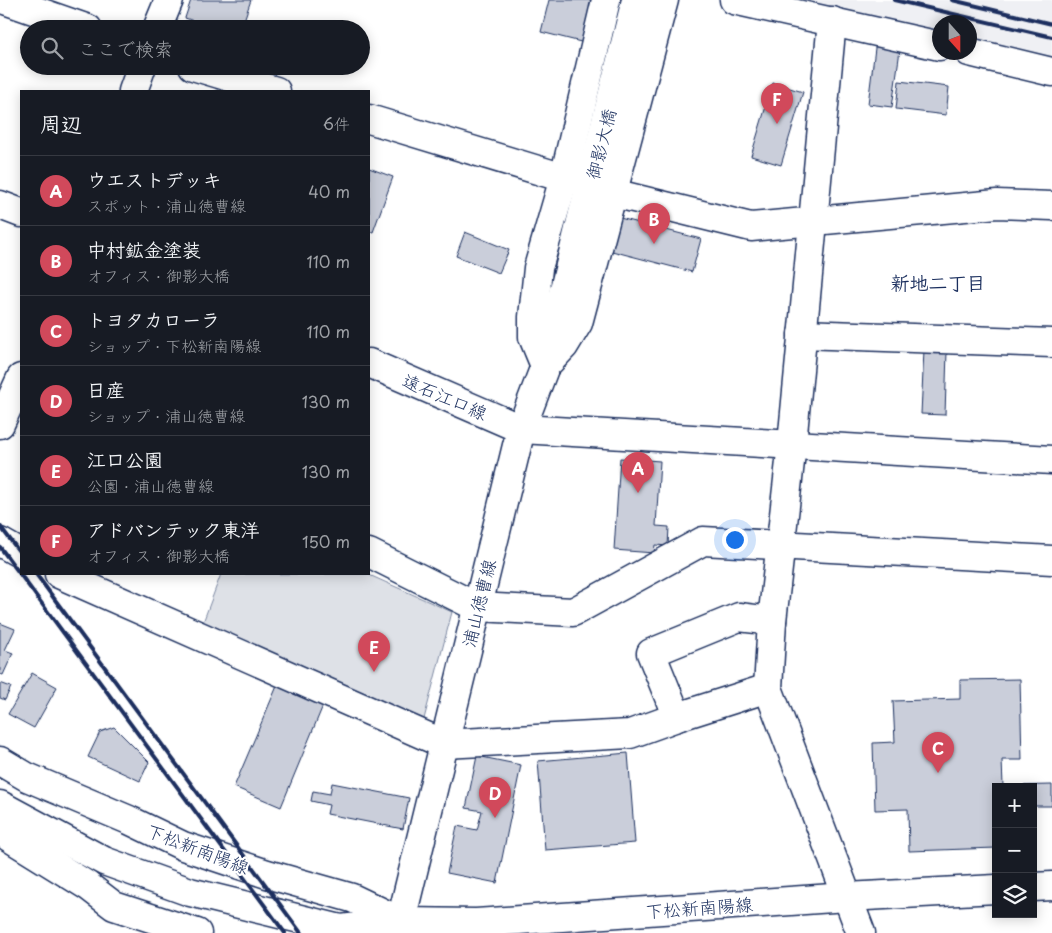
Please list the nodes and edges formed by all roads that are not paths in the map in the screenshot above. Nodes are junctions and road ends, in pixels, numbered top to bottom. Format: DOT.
graph roads {
  1 [pos="4,0"];
  2 [pos="169,0"];
  3 [pos="606,0"];
  4 [pos="636,0"];
  5 [pos="664,0"];
  6 [pos="734,0"];
  7 [pos="62,20"];
  8 [pos="161,20"];
  9 [pos="832,21"];
  10 [pos="932,44"];
  11 [pos="977,54"];
  12 [pos="1052,72"];
  13 [pos="139,75"];
  14 [pos="223,75"];
  15 [pos="133,90"];
  16 [pos="273,90"];
  17 [pos="370,119"];
  18 [pos="564,178"];
  19 [pos="613,193"];
  20 [pos="0,205"];
  21 [pos="1052,206"];
  22 [pos="20,213"];
  23 [pos="813,222"];
  24 [pos="564,287"];
  25 [pos="802,334"];
  26 [pos="1052,343"];
  27 [pos="370,363"];
  28 [pos="545,366"];
  29 [pos="14,389"];
  30 [pos="0,424"];
  31 [pos="521,429"];
  32 [pos="792,444"];
  33 [pos="1052,460"];
  34 [pos="0,542"];
  35 [pos="780,547"];
  36 [pos="20,553"];
  37 [pos="370,554"];
  38 [pos="1052,560"];
  39 [pos="61,575"];
  40 [pos="477,607"];
  41 [pos="772,621"];
  42 [pos="768,688"];
  43 [pos="677,717"];
  44 [pos="444,744"];
  45 [pos="0,761"];
  46 [pos="4,807"];
  47 [pos="1052,886"];
  48 [pos="1037,887"];
  49 [pos="992,889"];
  50 [pos="847,897"];
  51 [pos="400,927"];
  52 [pos="197,933"];
  53 [pos="861,933"];
  1 -- 7 [label="street"];
  2 -- 8 [label="street"];
  3 -- 18 [label="street"];
  4 -- 24 [label="street, 御影大橋"];
  5 -- 19 [label="street"];
  6 -- 9 [label="street"];
  9 -- 10 [label="street"];
  9 -- 23 [label="street"];
  11 -- 12 [label="street"];
  13 -- 15 [label="street"];
  14 -- 16 [label="street"];
  17 -- 18 [label="street"];
  18 -- 28 [label="street"];
  19 -- 23 [label="street"];
  19 -- 28 [label="street"];
  20 -- 22 [label="street"];
  21 -- 23 [label="street"];
  23 -- 25 [label="street"];
  24 -- 28 [label="street, 浦山徳曹線"];
  25 -- 26 [label="street"];
  25 -- 32 [label="street"];
  27 -- 31 [label="street, 遠石江口線"];
  28 -- 31 [label="street, 浦山徳曹線"];
  29 -- 30 [label="street"];
  31 -- 32 [label="street"];
  31 -- 40 [label="street, 浦山徳曹線"];
  32 -- 33 [label="street"];
  32 -- 35 [label="street"];
  34 -- 36 [label="street"];
  35 -- 38 [label="street"];
  35 -- 40 [label="street"];
  35 -- 41 [label="street"];
  37 -- 40 [label="street"];
  39 -- 44 [label="street"];
  40 -- 44 [label="street, 浦山徳曹線"];
  41 -- 42 [label="street"];
  41 -- 43 [label="street"];
  42 -- 43 [label="street"];
  42 -- 50 [label="street"];
  43 -- 44 [label="street"];
  44 -- 51 [label="street, 浦山徳曹線"];
  45 -- 51 [label="street, 下松新南陽線"];
  46 -- 51 [label="street, 下松新南陽線"];
  46 -- 52 [label="street"];
  47 -- 48 [label="street"];
  49 -- 50 [label="street, 下松新南陽線"];
  50 -- 51 [label="street, 下松新南陽線"];
  50 -- 53 [label="street"];
}
